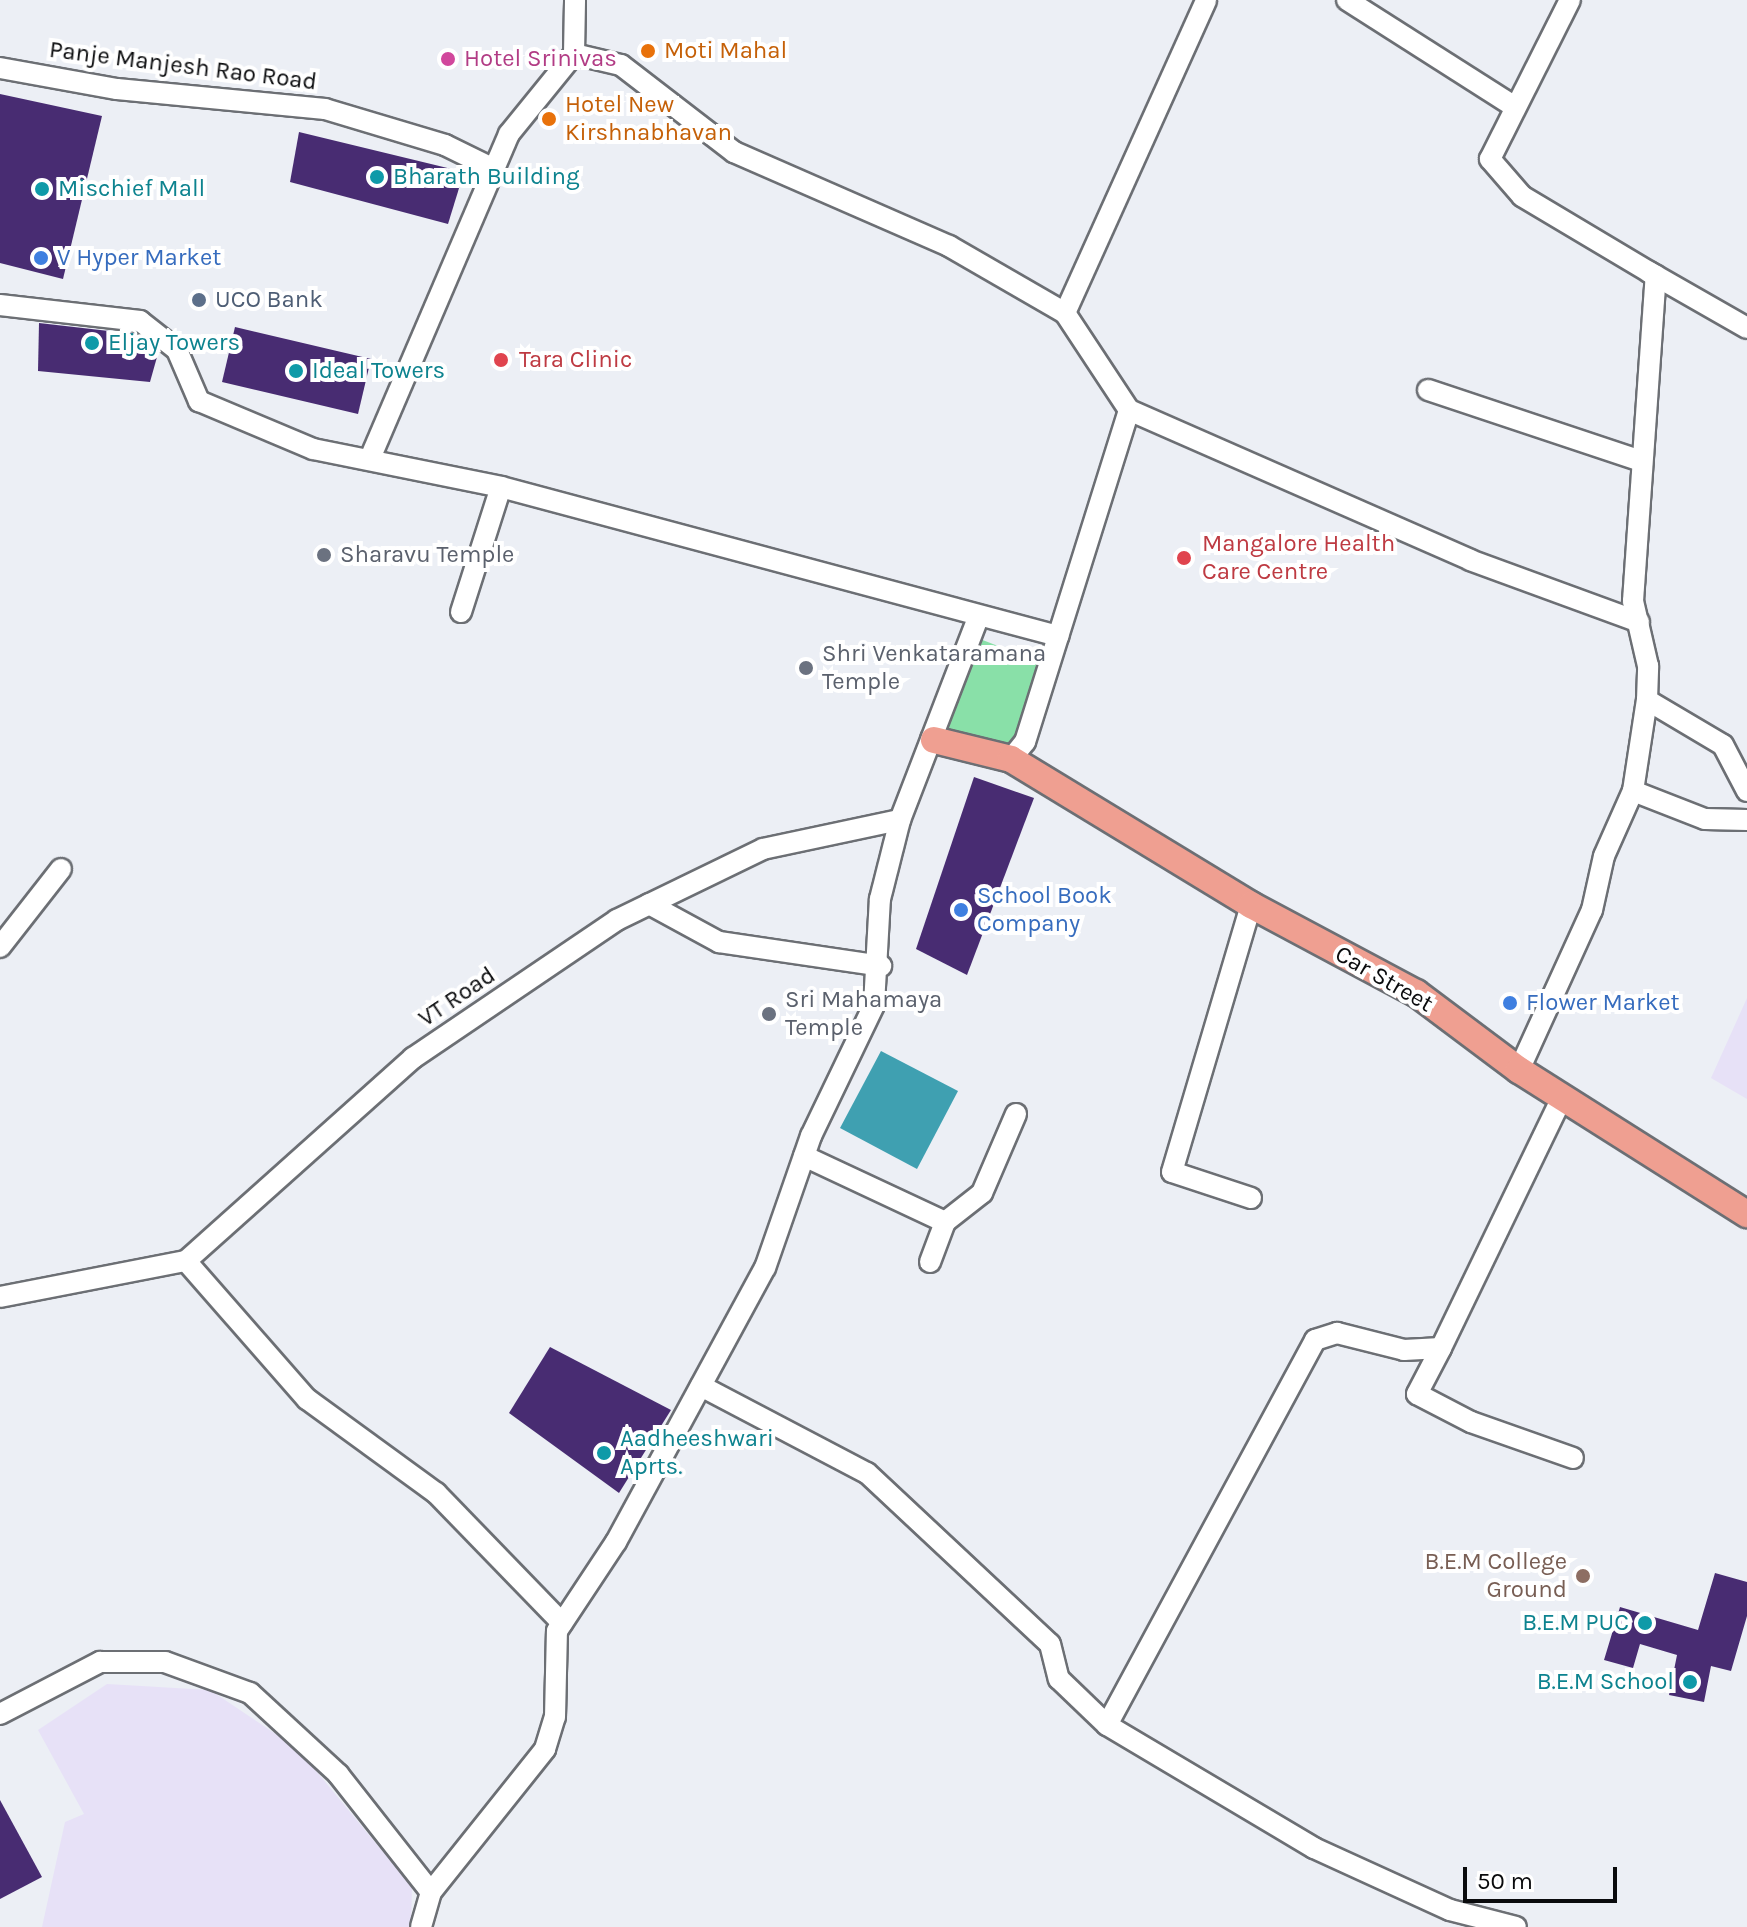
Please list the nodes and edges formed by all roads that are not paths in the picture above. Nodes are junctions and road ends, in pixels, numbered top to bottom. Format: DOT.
graph roads {
  1 [pos="575,0"];
  2 [pos="1206,0"];
  3 [pos="1347,0"];
  4 [pos="1570,0"];
  5 [pos="574,54"];
  6 [pos="0,68"];
  7 [pos="1515,107"];
  8 [pos="494,169"];
  9 [pos="1649,272"];
  10 [pos="0,305"];
  11 [pos="1065,313"];
  12 [pos="1747,328"];
  13 [pos="1428,390"];
  14 [pos="1129,410"];
  15 [pos="371,456"];
  16 [pos="1642,461"];
  17 [pos="501,487"];
  18 [pos="1625,607"];
  19 [pos="461,612"];
  20 [pos="977,620"];
  21 [pos="1058,636"];
  22 [pos="1647,700"];
  23 [pos="934,740"];
  24 [pos="1011,759"];
  25 [pos="1633,791"];
  26 [pos="1747,791"];
  27 [pos="900,820"];
  28 [pos="1747,820"];
  29 [pos="61,869"];
  30 [pos="649,904"];
  31 [pos="1251,905"];
  32 [pos="0,947"];
  33 [pos="881,966"];
  34 [pos="1519,1070"];
  35 [pos="1562,1098"];
  36 [pos="1016,1114"];
  37 [pos="804,1156"];
  38 [pos="1251,1198"];
  39 [pos="1747,1214"];
  40 [pos="945,1222"];
  41 [pos="186,1261"];
  42 [pos="930,1262"];
  43 [pos="0,1297"];
  44 [pos="1441,1348"];
  45 [pos="701,1386"];
  46 [pos="1573,1458"];
  47 [pos="562,1623"];
  48 [pos="0,1714"];
  49 [pos="1107,1725"];
  50 [pos="431,1892"];
  51 [pos="1454,1919"];
  52 [pos="421,1927"];
  53 [pos="1516,1927"];
  1 -- 5 [label="street"];
  2 -- 11 [label="street"];
  3 -- 7 [label="street"];
  4 -- 7 [label="street"];
  5 -- 8 [label="street"];
  5 -- 11 [label="street"];
  6 -- 8 [label="street, Panje Manjesh Rao Road"];
  7 -- 9 [label="street"];
  8 -- 15 [label="street"];
  9 -- 12 [label="street"];
  9 -- 16 [label="street"];
  10 -- 15 [label="street"];
  11 -- 14 [label="street"];
  13 -- 16 [label="street"];
  14 -- 18 [label="street"];
  14 -- 21 [label="street"];
  15 -- 17 [label="street"];
  16 -- 18 [label="street"];
  17 -- 19 [label="street"];
  17 -- 20 [label="street"];
  18 -- 22 [label="street"];
  20 -- 21 [label="street"];
  20 -- 23 [label="street"];
  21 -- 24 [label="street"];
  22 -- 25 [label="street"];
  22 -- 26 [label="street"];
  23 -- 24 [label="main road, Car Street"];
  23 -- 27 [label="street"];
  24 -- 31 [label="main road, Car Street"];
  25 -- 28 [label="street"];
  25 -- 34 [label="street"];
  27 -- 30 [label="street, VT Road"];
  27 -- 33 [label="street"];
  29 -- 32 [label="street"];
  30 -- 33 [label="street"];
  30 -- 41 [label="street, VT Road"];
  31 -- 34 [label="main road, Car Street"];
  31 -- 38 [label="street"];
  33 -- 37 [label="street"];
  34 -- 35 [label="main road, Car Street"];
  35 -- 39 [label="main road, Car Street"];
  35 -- 44 [label="street"];
  36 -- 40 [label="street"];
  37 -- 40 [label="street"];
  37 -- 45 [label="street"];
  40 -- 42 [label="street"];
  41 -- 43 [label="street"];
  41 -- 47 [label="street"];
  44 -- 46 [label="street"];
  44 -- 49 [label="street"];
  45 -- 47 [label="street"];
  45 -- 49 [label="street"];
  47 -- 50 [label="street"];
  48 -- 50 [label="street"];
  49 -- 51 [label="street"];
  50 -- 52 [label="street"];
  51 -- 53 [label="street"];
}
